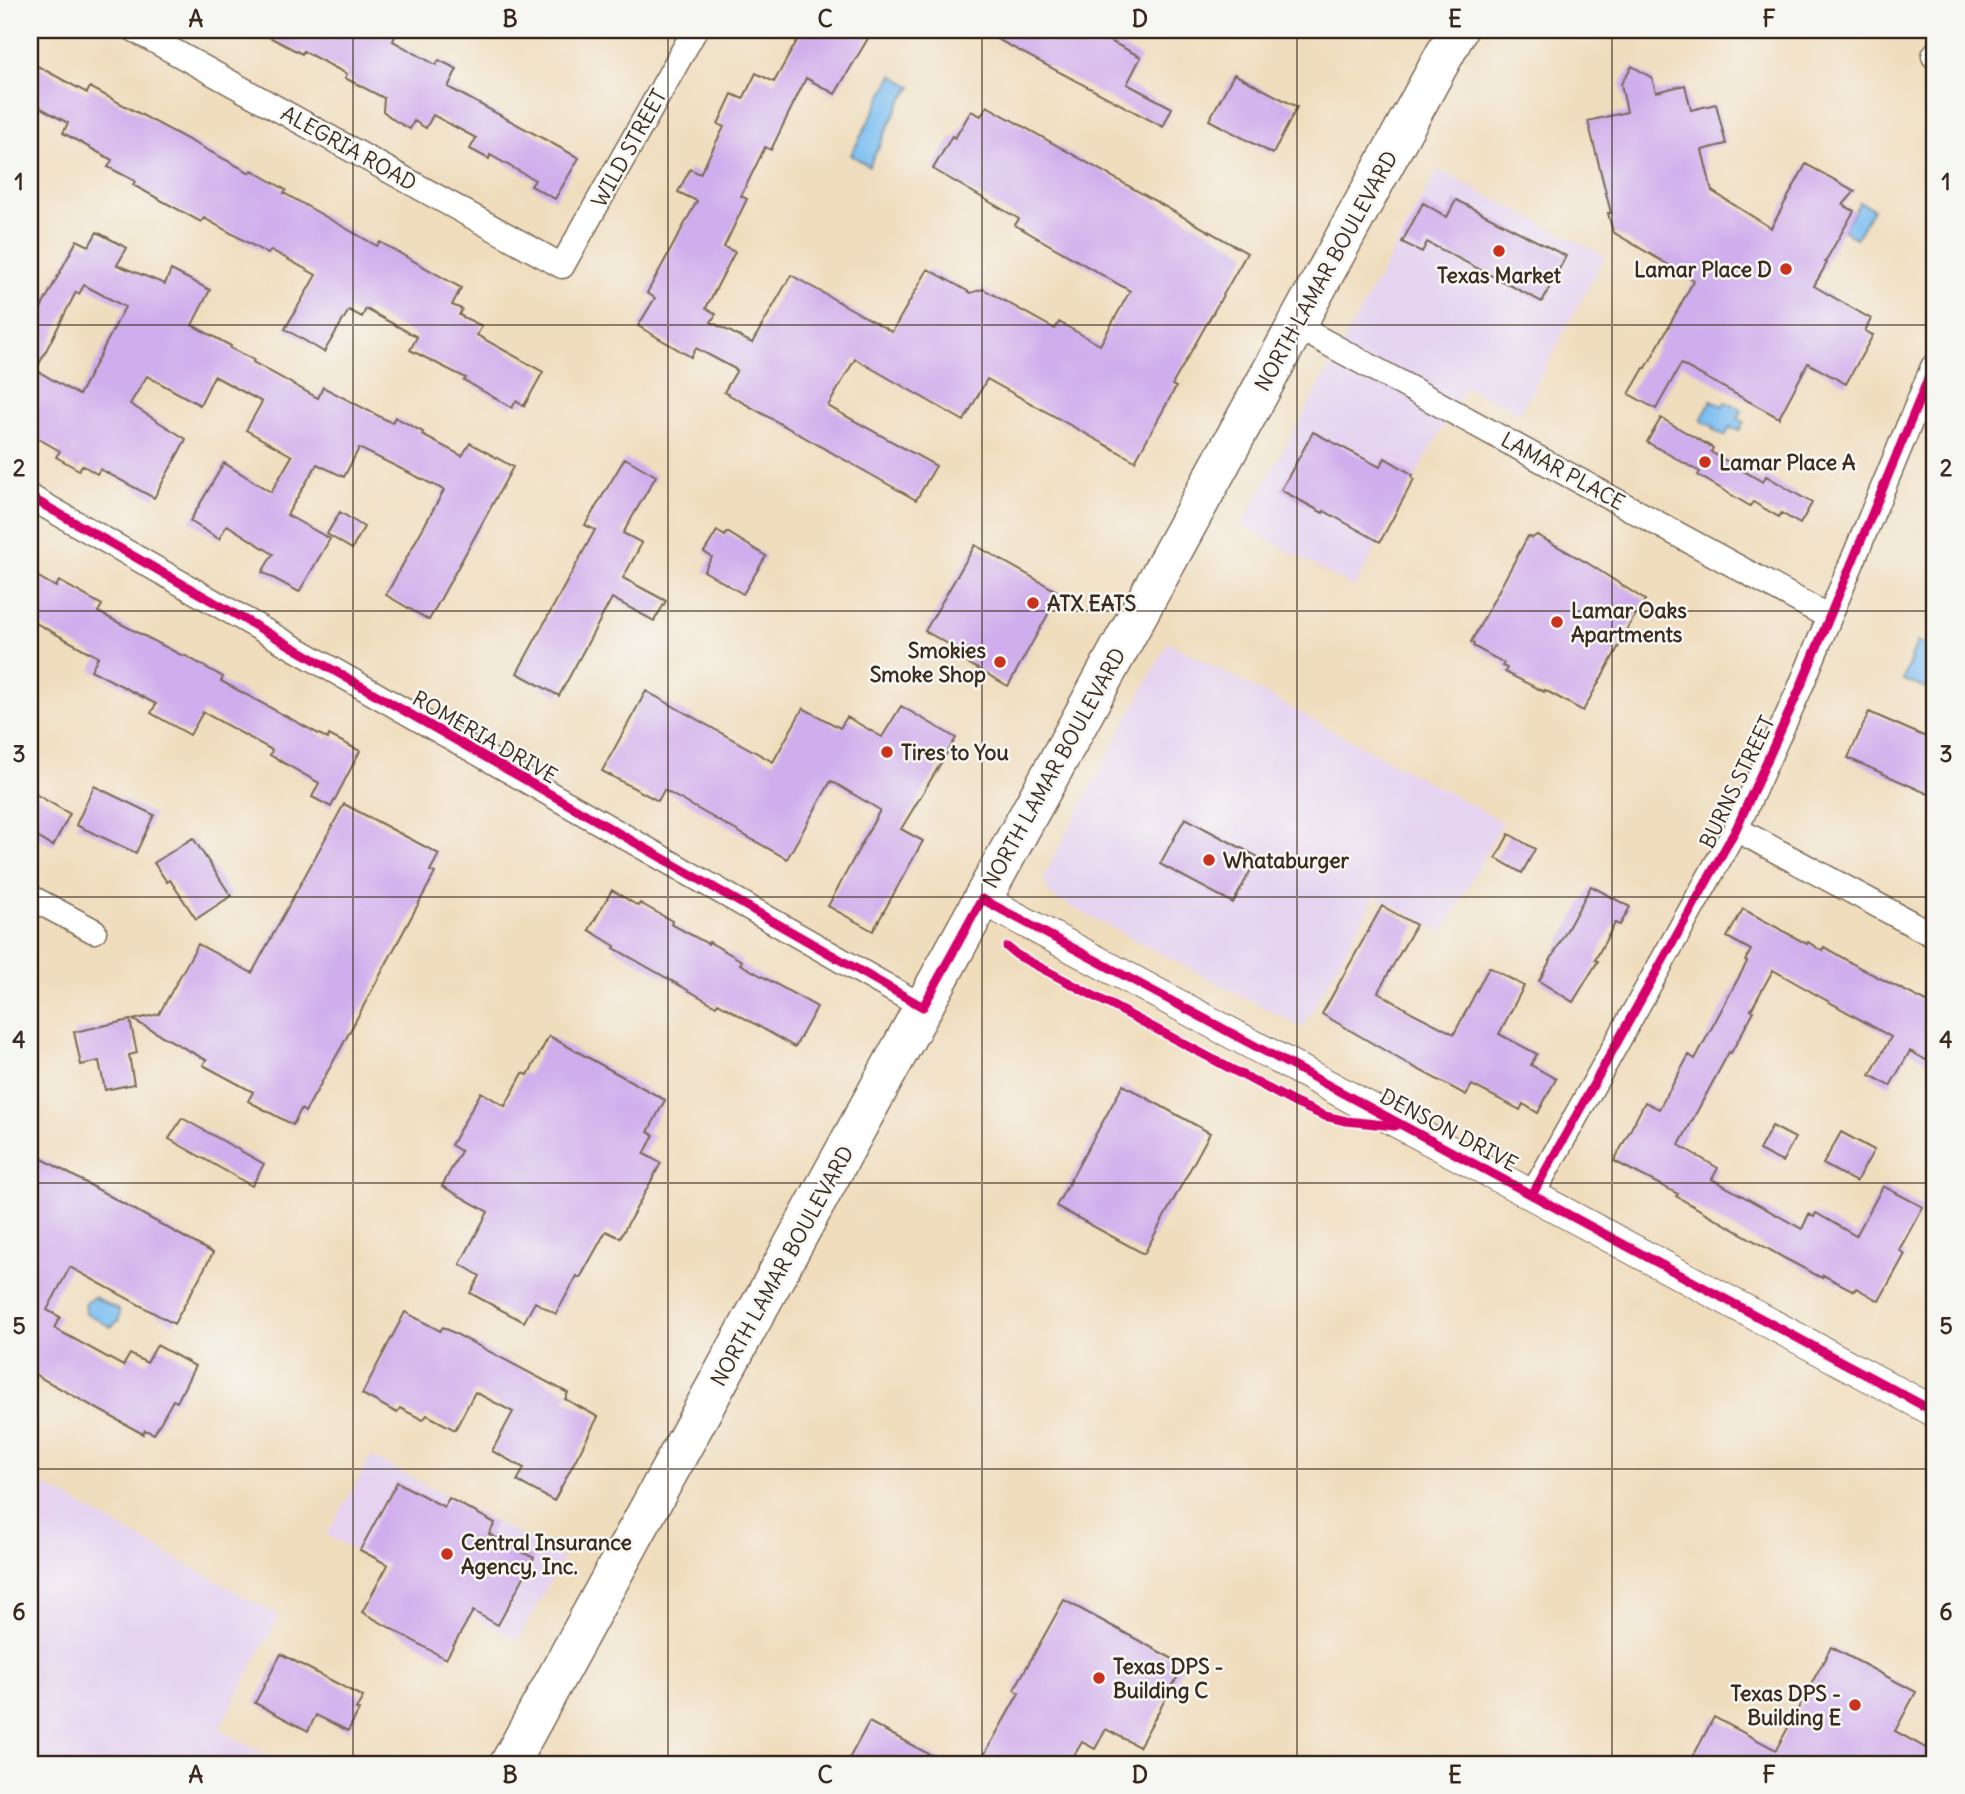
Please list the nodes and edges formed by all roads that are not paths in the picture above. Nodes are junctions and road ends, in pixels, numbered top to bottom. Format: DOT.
graph roads {
  1 [pos="135,30"];
  2 [pos="695,30"];
  3 [pos="1458,30"];
  4 [pos="562,266"];
  5 [pos="1296,326"];
  6 [pos="1935,365"];
  7 [pos="30,497"];
  8 [pos="1829,617"];
  9 [pos="1736,829"];
  10 [pos="30,897"];
  11 [pos="982,899"];
  12 [pos="93,931"];
  13 [pos="1935,936"];
  14 [pos="923,1007"];
  15 [pos="1532,1195"];
  16 [pos="1935,1412"];
  17 [pos="509,1764"];
  1 -- 4 [label="street, ALEGRIA ROAD"];
  2 -- 4 [label="street, WILD STREET"];
  3 -- 5 [label="main road, NORTH LAMAR BOULEVARD"];
  5 -- 8 [label="street, LAMAR PLACE"];
  5 -- 11 [label="main road, NORTH LAMAR BOULEVARD"];
  6 -- 8 [label="street, BURNS STREET"];
  7 -- 14 [label="street, ROMERIA DRIVE"];
  8 -- 9 [label="street, BURNS STREET"];
  9 -- 13 [label="street"];
  9 -- 15 [label="street, BURNS STREET"];
  10 -- 12 [label="street"];
  11 -- 14 [label="main road, NORTH LAMAR BOULEVARD"];
  11 -- 15 [label="street, DENSON DRIVE"];
  14 -- 17 [label="main road, NORTH LAMAR BOULEVARD"];
  15 -- 16 [label="street, DENSON DRIVE"];
}
